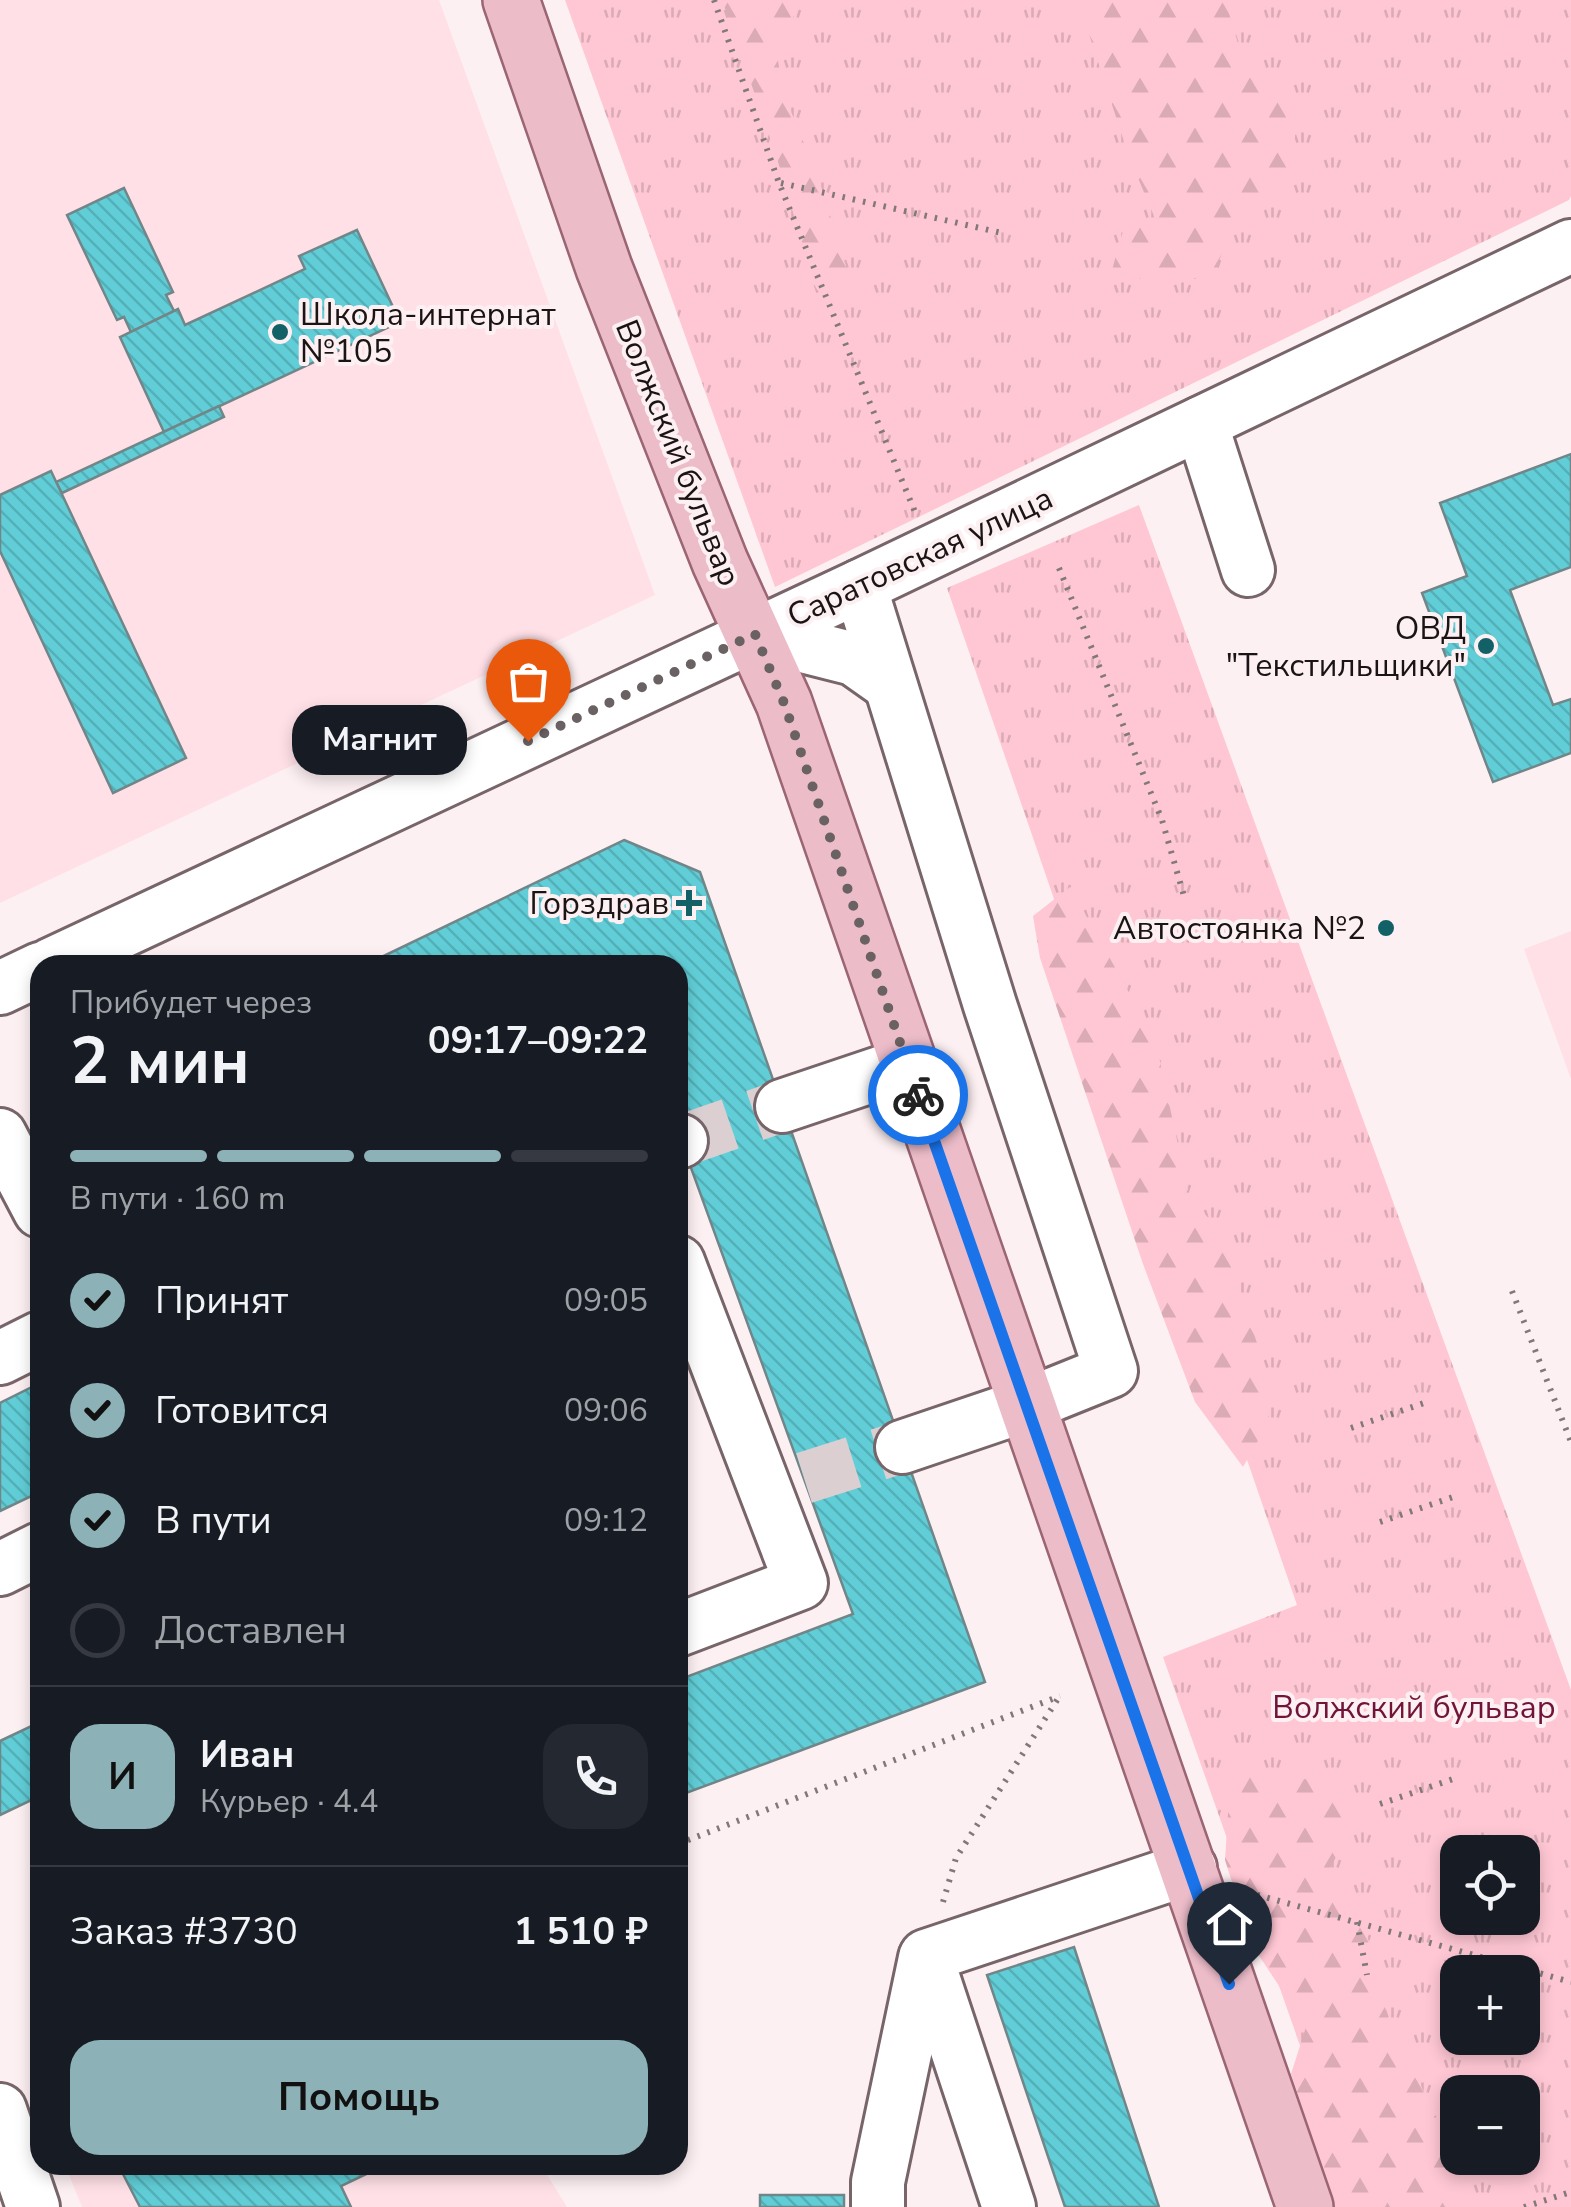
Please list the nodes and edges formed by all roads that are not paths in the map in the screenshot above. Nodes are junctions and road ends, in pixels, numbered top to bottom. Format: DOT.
graph roads {
  1 [pos="511,0"];
  2 [pos="1571,246"];
  3 [pos="1202,423"];
  4 [pos="1248,570"];
  5 [pos="860,586"];
  6 [pos="755,634"];
  7 [pos="888,683"];
  8 [pos="71,955"];
  9 [pos="30,974"];
  10 [pos="0,988"];
  11 [pos="907,1064"];
  12 [pos="782,1106"];
  13 [pos="0,1135"];
  14 [pos="30,1192"];
  15 [pos="688,1283"];
  16 [pos="30,1343"];
  17 [pos="0,1358"];
  18 [pos="1029,1404"];
  19 [pos="902,1447"];
  20 [pos="30,1554"];
  21 [pos="0,1569"];
  22 [pos="688,1626"];
  23 [pos="1190,1868"];
  24 [pos="926,1956"];
  25 [pos="16,2114"];
  26 [pos="34,2207"];
  27 [pos="878,2207"];
  28 [pos="1009,2207"];
  29 [pos="1305,2207"];
  1 -- 6 [label="main road, Волжский бульвар"];
  2 -- 3 [label="street, Саратовская улица"];
  3 -- 4 [label="street"];
  3 -- 5 [label="street, Саратовская улица"];
  5 -- 6 [label="street, Саратовская улица"];
  5 -- 7 [label="street"];
  6 -- 7 [label="street"];
  6 -- 8 [label="street, Саратовская улица"];
  6 -- 11 [label="main road, Волжский бульвар"];
  7 -- 18 [label="street"];
  9 -- 10 [label="street"];
  11 -- 12 [label="street"];
  11 -- 18 [label="main road, Волжский бульвар"];
  13 -- 14 [label="street"];
  15 -- 22 [label="street"];
  16 -- 17 [label="street"];
  18 -- 19 [label="street"];
  18 -- 23 [label="main road, Волжский бульвар"];
  20 -- 21 [label="street"];
  23 -- 24 [label="street"];
  23 -- 29 [label="main road, Волжский бульвар"];
  24 -- 27 [label="street"];
  24 -- 28 [label="street"];
  25 -- 26 [label="street"];
}
